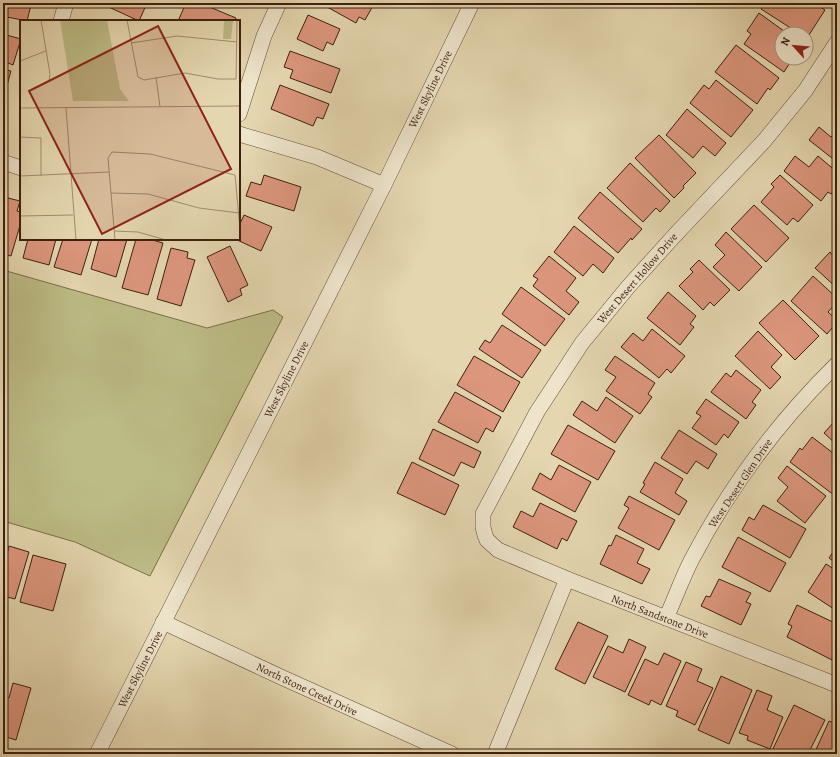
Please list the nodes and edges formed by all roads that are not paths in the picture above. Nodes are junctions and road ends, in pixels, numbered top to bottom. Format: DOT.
graph roads {
  1 [pos="66,3"];
  2 [pos="279,3"];
  3 [pos="472,3"];
  4 [pos="61,20"];
  5 [pos="837,42"];
  6 [pos="240,111"];
  7 [pos="240,134"];
  8 [pos="3,162"];
  9 [pos="20,163"];
  10 [pos="384,185"];
  11 [pos="837,364"];
  12 [pos="487,540"];
  13 [pos="567,579"];
  14 [pos="666,618"];
  15 [pos="163,622"];
  16 [pos="837,685"];
  17 [pos="97,754"];
  18 [pos="452,754"];
  19 [pos="495,754"];
  1 -- 4 [label="street"];
  2 -- 6 [label="street"];
  3 -- 10 [label="street, West Skyline Drive"];
  5 -- 12 [label="street, West Desert Hollow Drive"];
  7 -- 10 [label="street"];
  8 -- 9 [label="street"];
  10 -- 15 [label="street, West Skyline Drive"];
  11 -- 14 [label="street, West Desert Glen Drive"];
  12 -- 13 [label="street, North Sandstone Drive"];
  13 -- 14 [label="street, North Sandstone Drive"];
  13 -- 19 [label="street"];
  14 -- 16 [label="street, North Sandstone Drive"];
  15 -- 17 [label="street, West Skyline Drive"];
  15 -- 18 [label="street, North Stone Creek Drive"];
}
